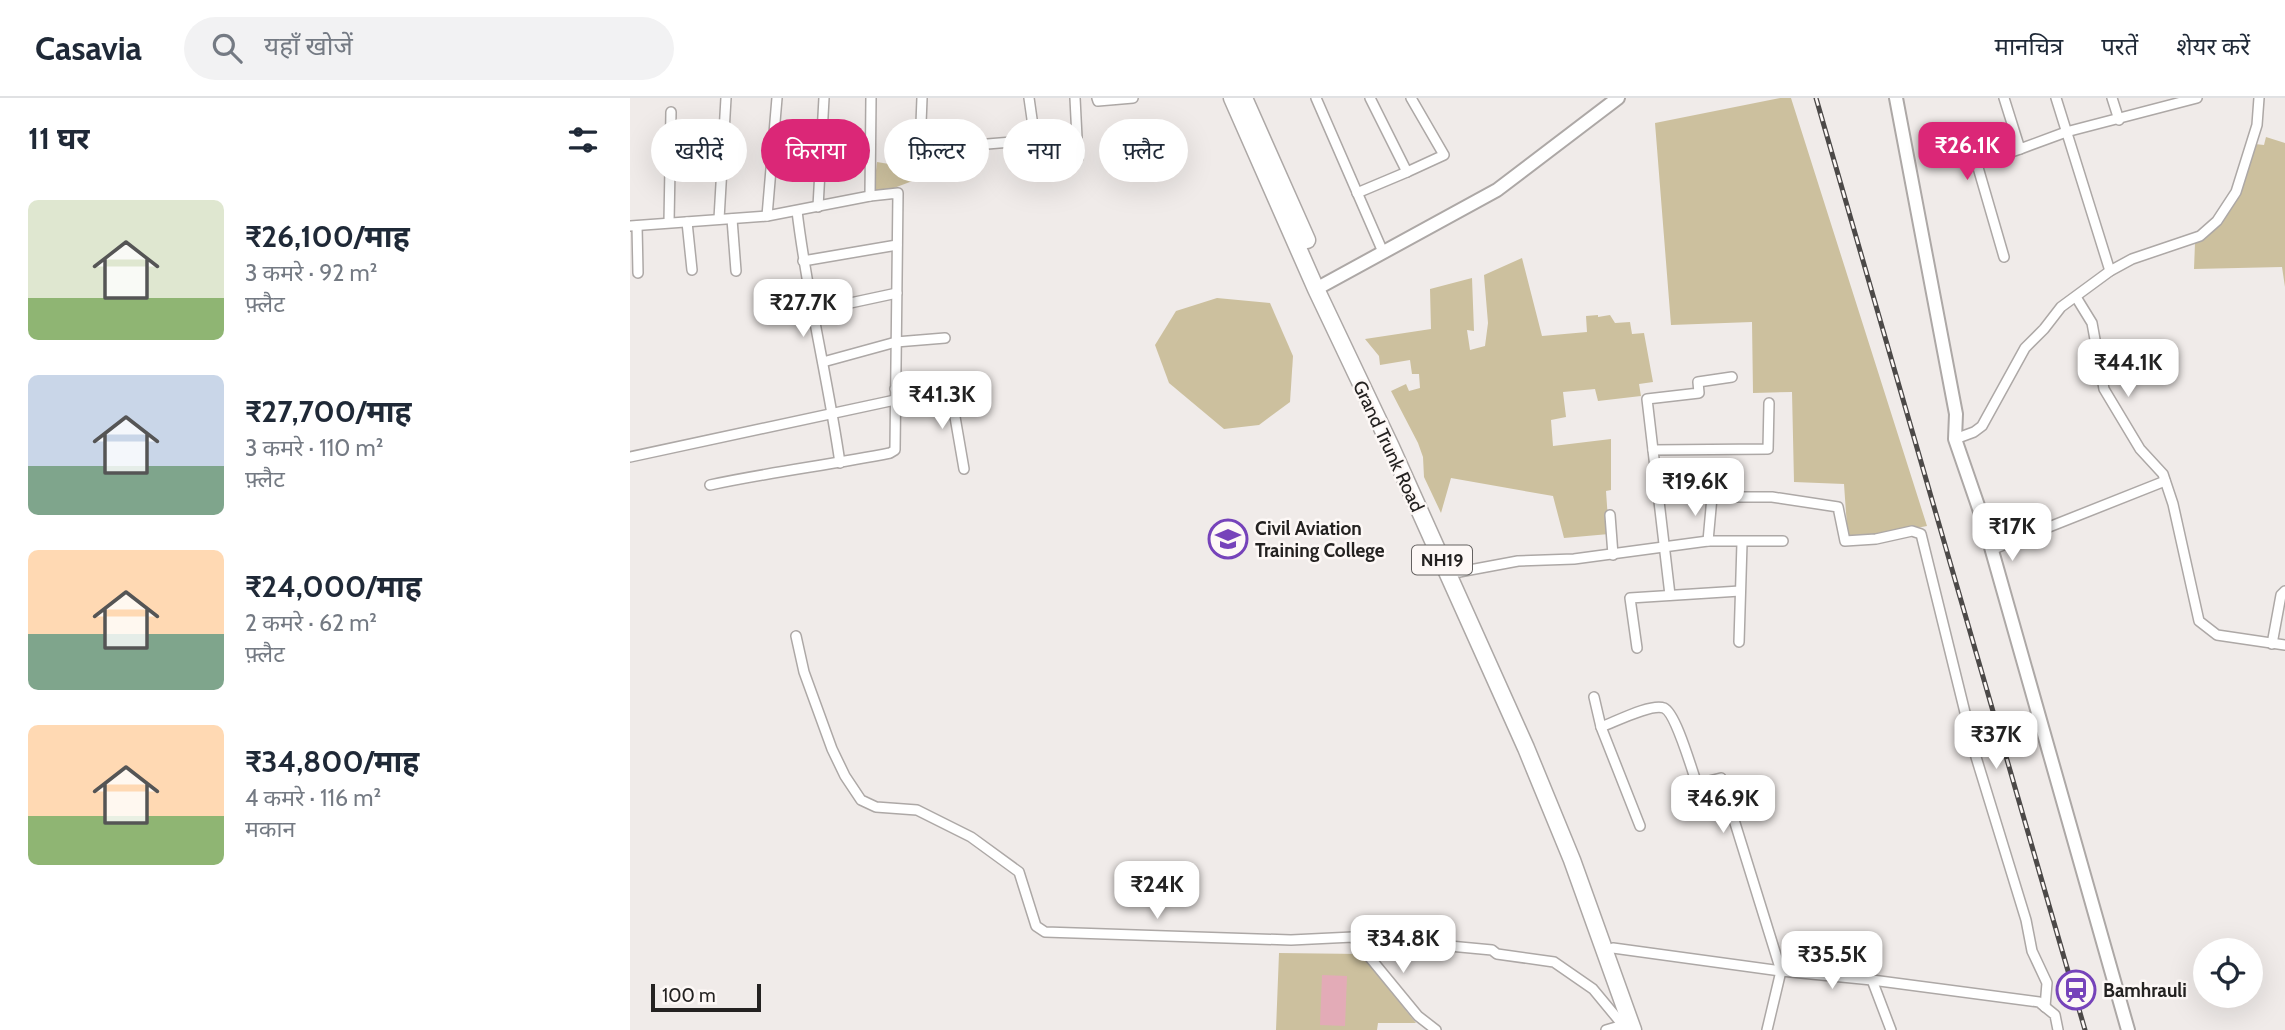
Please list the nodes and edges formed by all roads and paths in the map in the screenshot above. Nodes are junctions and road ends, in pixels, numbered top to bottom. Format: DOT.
graph roads {
  1 [pos="726,98"];
  2 [pos="777,98"];
  3 [pos="824,98"];
  4 [pos="871,98"];
  5 [pos="922,98"];
  6 [pos="1029,98"];
  7 [pos="1075,98"];
  8 [pos="1097,98"];
  9 [pos="1133,98"];
  10 [pos="1232,98"];
  11 [pos="1244,98"];
  12 [pos="1316,98"];
  13 [pos="1370,98"];
  14 [pos="1411,98"];
  15 [pos="1618,98"];
  16 [pos="1896,98"];
  17 [pos="2004,98"];
  18 [pos="2056,98"];
  19 [pos="2112,98"];
  20 [pos="2197,98"];
  21 [pos="2259,98"];
  22 [pos="2168,102"];
  23 [pos="671,112"];
  24 [pos="921,119"];
  25 [pos="1076,119"];
  26 [pos="2119,120"];
  27 [pos="2066,132"];
  28 [pos="989,144"];
  29 [pos="2020,149"];
  30 [pos="1407,172"];
  31 [pos="1357,193"];
  32 [pos="870,196"];
  33 [pos="818,206"];
  34 [pos="797,211"];
  35 [pos="767,216"];
  36 [pos="719,219"];
  37 [pos="732,219"];
  38 [pos="668,222"];
  39 [pos="687,222"];
  40 [pos="634,226"];
  41 [pos="897,246"];
  42 [pos="1383,252"];
  43 [pos="2004,257"];
  44 [pos="803,261"];
  45 [pos="692,270"];
  46 [pos="736,271"];
  47 [pos="2110,271"];
  48 [pos="638,274"];
  49 [pos="1321,286"];
  50 [pos="897,293"];
  51 [pos="2076,298"];
  52 [pos="813,311"];
  53 [pos="945,338"];
  54 [pos="896,342"];
  55 [pos="823,362"];
  56 [pos="1732,377"];
  57 [pos="895,395"];
  58 [pos="1769,403"];
  59 [pos="832,413"];
  60 [pos="1955,439"];
  61 [pos="1653,450"];
  62 [pos="630,457"];
  63 [pos="840,463"];
  64 [pos="964,469"];
  65 [pos="2165,481"];
  66 [pos="710,485"];
  67 [pos="1679,498"];
  68 [pos="1712,498"];
  69 [pos="1609,514"];
  70 [pos="1708,541"];
  71 [pos="1783,541"];
  72 [pos="1742,543"];
  73 [pos="1664,549"];
  74 [pos="1992,550"];
  75 [pos="1613,555"];
  76 [pos="1459,572"];
  77 [pos="1740,591"];
  78 [pos="2285,591"];
  79 [pos="1670,595"];
  80 [pos="796,636"];
  81 [pos="1739,642"];
  82 [pos="2272,644"];
  83 [pos="2285,645"];
  84 [pos="1637,648"];
  85 [pos="1594,697"];
  86 [pos="1601,727"];
  87 [pos="1640,826"];
  88 [pos="1353,937"];
  89 [pos="1613,948"];
  90 [pos="1781,971"];
  91 [pos="1872,980"];
  92 [pos="2045,1007"];
  93 [pos="1628,1028"];
  94 [pos="1436,1030"];
  95 [pos="1606,1030"];
  96 [pos="1642,1030"];
  97 [pos="1767,1030"];
  98 [pos="1891,1030"];
  99 [pos="2058,1030"];
  100 [pos="2128,1030"];
  1 -- 36 [label="street"];
  2 -- 35 [label="street"];
  3 -- 33 [label="street"];
  4 -- 32 [label="street"];
  5 -- 24 [label="street"];
  6 -- 28 [label="street"];
  7 -- 25 [label="street"];
  8 -- 9 [label="street"];
  10 -- 49 [label="highway, Grand Trunk Road / NH19"];
  11 -- 49 [label="highway, Grand Trunk Road / NH19"];
  12 -- 31 [label="street"];
  13 -- 30 [label="street"];
  14 -- 30 [label="street"];
  15 -- 42 [label="main road"];
  16 -- 60 [label="main road"];
  17 -- 29 [label="street"];
  18 -- 27 [label="street"];
  19 -- 26 [label="street"];
  20 -- 22 [label="street"];
  21 -- 47 [label="street"];
  22 -- 26 [label="street"];
  23 -- 38 [label="street"];
  26 -- 27 [label="street"];
  27 -- 29 [label="street"];
  27 -- 47 [label="street"];
  29 -- 43 [label="street"];
  30 -- 31 [label="street"];
  31 -- 42 [label="street"];
  32 -- 33 [label="street"];
  32 -- 41 [label="street"];
  33 -- 34 [label="street"];
  34 -- 35 [label="street"];
  34 -- 44 [label="street"];
  35 -- 37 [label="street"];
  36 -- 37 [label="street"];
  36 -- 39 [label="street"];
  37 -- 46 [label="street"];
  38 -- 39 [label="street"];
  38 -- 40 [label="street"];
  39 -- 45 [label="street"];
  40 -- 48 [label="street"];
  41 -- 44 [label="street"];
  41 -- 50 [label="street"];
  42 -- 49 [label="main road"];
  44 -- 52 [label="street"];
  47 -- 51 [label="street"];
  49 -- 76 [label="highway, Grand Trunk Road / NH19"];
  49 -- 93 [label="highway, Grand Trunk Road / NH19"];
  50 -- 52 [label="street"];
  50 -- 54 [label="street"];
  51 -- 60 [label="street"];
  51 -- 65 [label="street"];
  52 -- 55 [label="street"];
  53 -- 54 [label="street"];
  54 -- 55 [label="street"];
  54 -- 57 [label="street"];
  55 -- 59 [label="street"];
  56 -- 61 [label="street"];
  57 -- 59 [label="street"];
  57 -- 63 [label="street"];
  57 -- 64 [label="street"];
  58 -- 61 [label="street"];
  59 -- 62 [label="street"];
  59 -- 63 [label="street"];
  60 -- 74 [label="main road"];
  61 -- 73 [label="street"];
  63 -- 66 [label="street"];
  65 -- 74 [label="street"];
  65 -- 82 [label="street"];
  67 -- 68 [label="street"];
  68 -- 70 [label="street"];
  68 -- 92 [label="street"];
  69 -- 75 [label="street"];
  70 -- 72 [label="street"];
  70 -- 73 [label="street"];
  71 -- 72 [label="street"];
  72 -- 77 [label="street"];
  73 -- 75 [label="street"];
  73 -- 79 [label="street"];
  74 -- 100 [label="main road"];
  75 -- 76 [label="street"];
  76 -- 89 [label="highway, Grand Trunk Road / NH19"];
  77 -- 79 [label="street"];
  77 -- 81 [label="street"];
  78 -- 82 [label="street"];
  79 -- 84 [label="street"];
  80 -- 88 [label="street"];
  82 -- 83 [label="street"];
  85 -- 86 [label="street"];
  86 -- 87 [label="street"];
  86 -- 90 [label="street"];
  88 -- 93 [label="street"];
  88 -- 94 [label="street"];
  89 -- 90 [label="street"];
  89 -- 96 [label="highway, Grand Trunk Road / NH19"];
  90 -- 91 [label="street"];
  90 -- 97 [label="street"];
  91 -- 92 [label="street"];
  91 -- 98 [label="street"];
  92 -- 99 [label="street"];
  93 -- 95 [label="street"];
}
